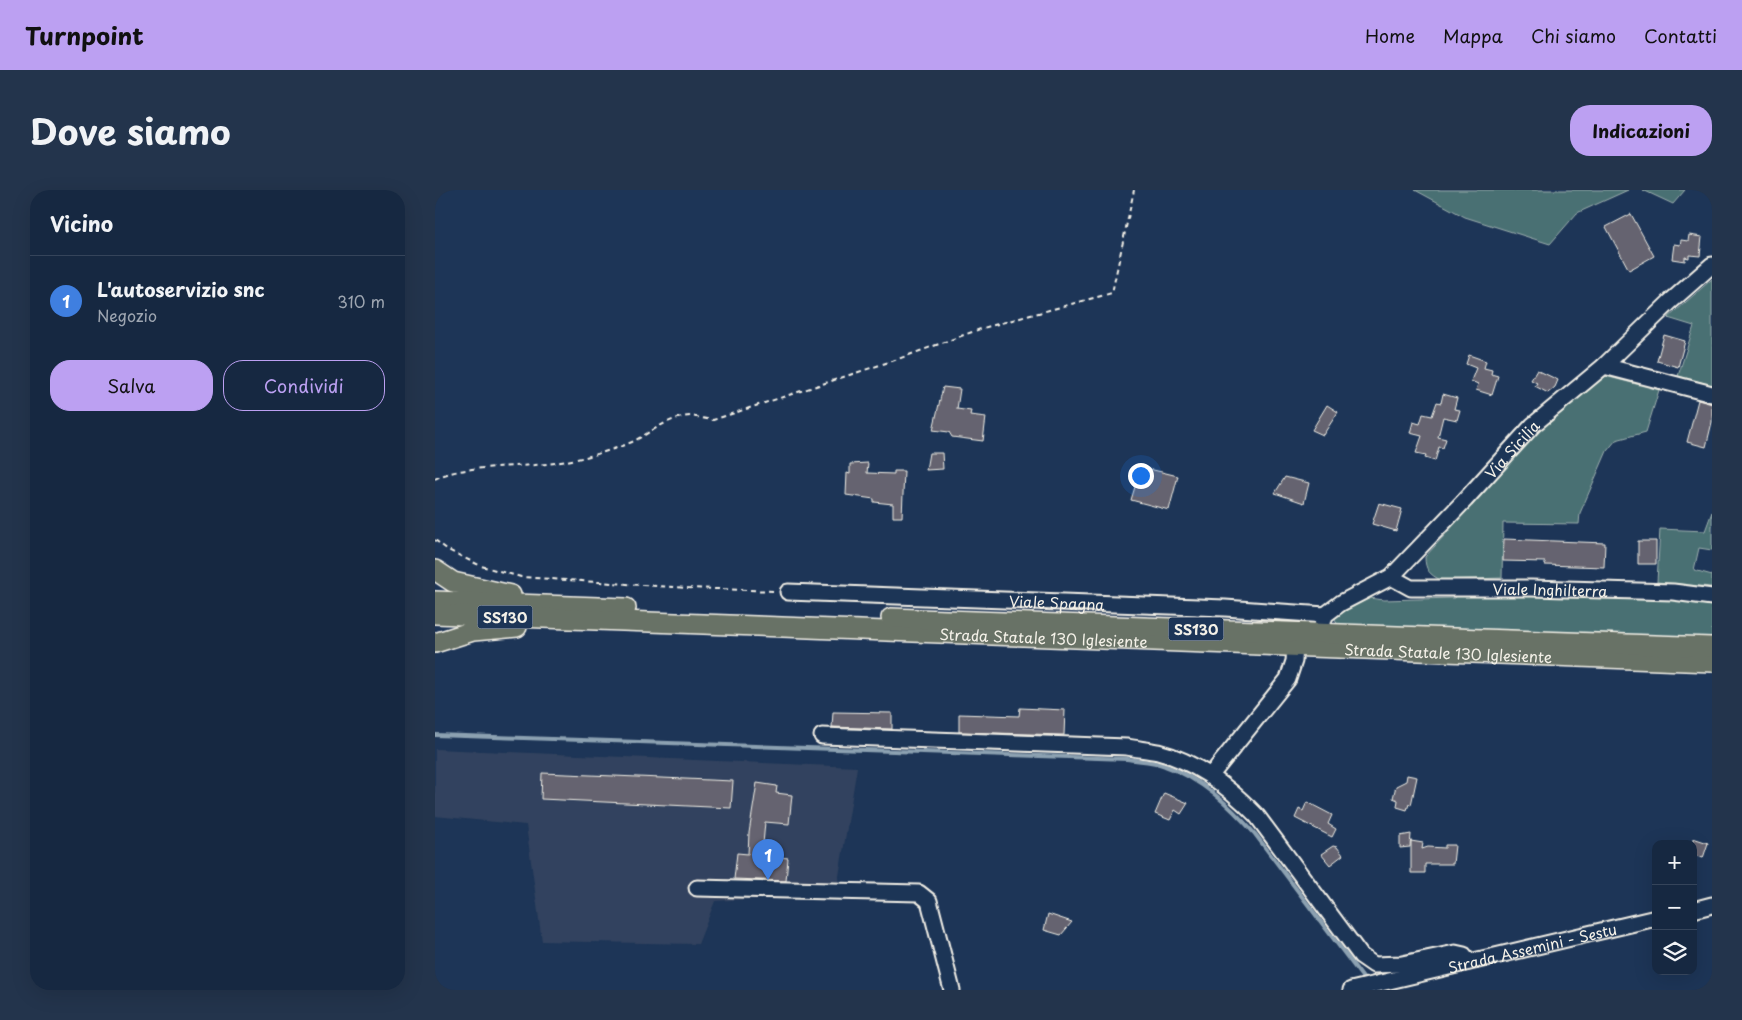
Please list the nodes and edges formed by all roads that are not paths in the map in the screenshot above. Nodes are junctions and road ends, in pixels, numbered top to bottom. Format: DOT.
graph roads {
  1 [pos="1712,265"];
  2 [pos="1604,366"];
  3 [pos="1712,394"];
  4 [pos="435,570"];
  5 [pos="1391,577"];
  6 [pos="788,592"];
  7 [pos="1712,597"];
  8 [pos="435,601"];
  9 [pos="551,605"];
  10 [pos="435,614"];
  11 [pos="1325,615"];
  12 [pos="576,619"];
  13 [pos="1320,634"];
  14 [pos="435,643"];
  15 [pos="1295,646"];
  16 [pos="1712,647"];
  17 [pos="1712,662"];
  18 [pos="822,736"];
  19 [pos="1211,775"];
  20 [pos="697,888"];
  21 [pos="1712,905"];
  22 [pos="1697,909"];
  23 [pos="1652,919"];
  24 [pos="1468,962"];
  25 [pos="1354,989"];
  26 [pos="952,990"];
  1 -- 2 [label="street, Via Sicilia"];
  2 -- 3 [label="street"];
  2 -- 5 [label="street, Via Sicilia"];
  4 -- 9 [label="main road"];
  5 -- 7 [label="street, Viale Inghilterra"];
  5 -- 11 [label="street, Via Sicilia"];
  6 -- 11 [label="street, Viale Spagna"];
  8 -- 9 [label="main road, Strada Statale 130 Iglesiente / SS130"];
  9 -- 13 [label="main road, Strada Statale 130 Iglesiente / SS130"];
  10 -- 12 [label="main road, Strada Statale 130 Iglesiente / SS130"];
  11 -- 13 [label="street"];
  12 -- 14 [label="main road"];
  12 -- 15 [label="main road, Strada Statale 130 Iglesiente / SS130"];
  13 -- 16 [label="main road, Strada Statale 130 Iglesiente / SS130"];
  15 -- 17 [label="main road, Strada Statale 130 Iglesiente / SS130"];
  15 -- 19 [label="street"];
  18 -- 19 [label="street"];
  19 -- 24 [label="street"];
  20 -- 26 [label="street"];
  21 -- 22 [label="street"];
  23 -- 24 [label="street, Strada Assemini - Sestu"];
  24 -- 25 [label="street, Strada Assemini - Sestu"];
}
